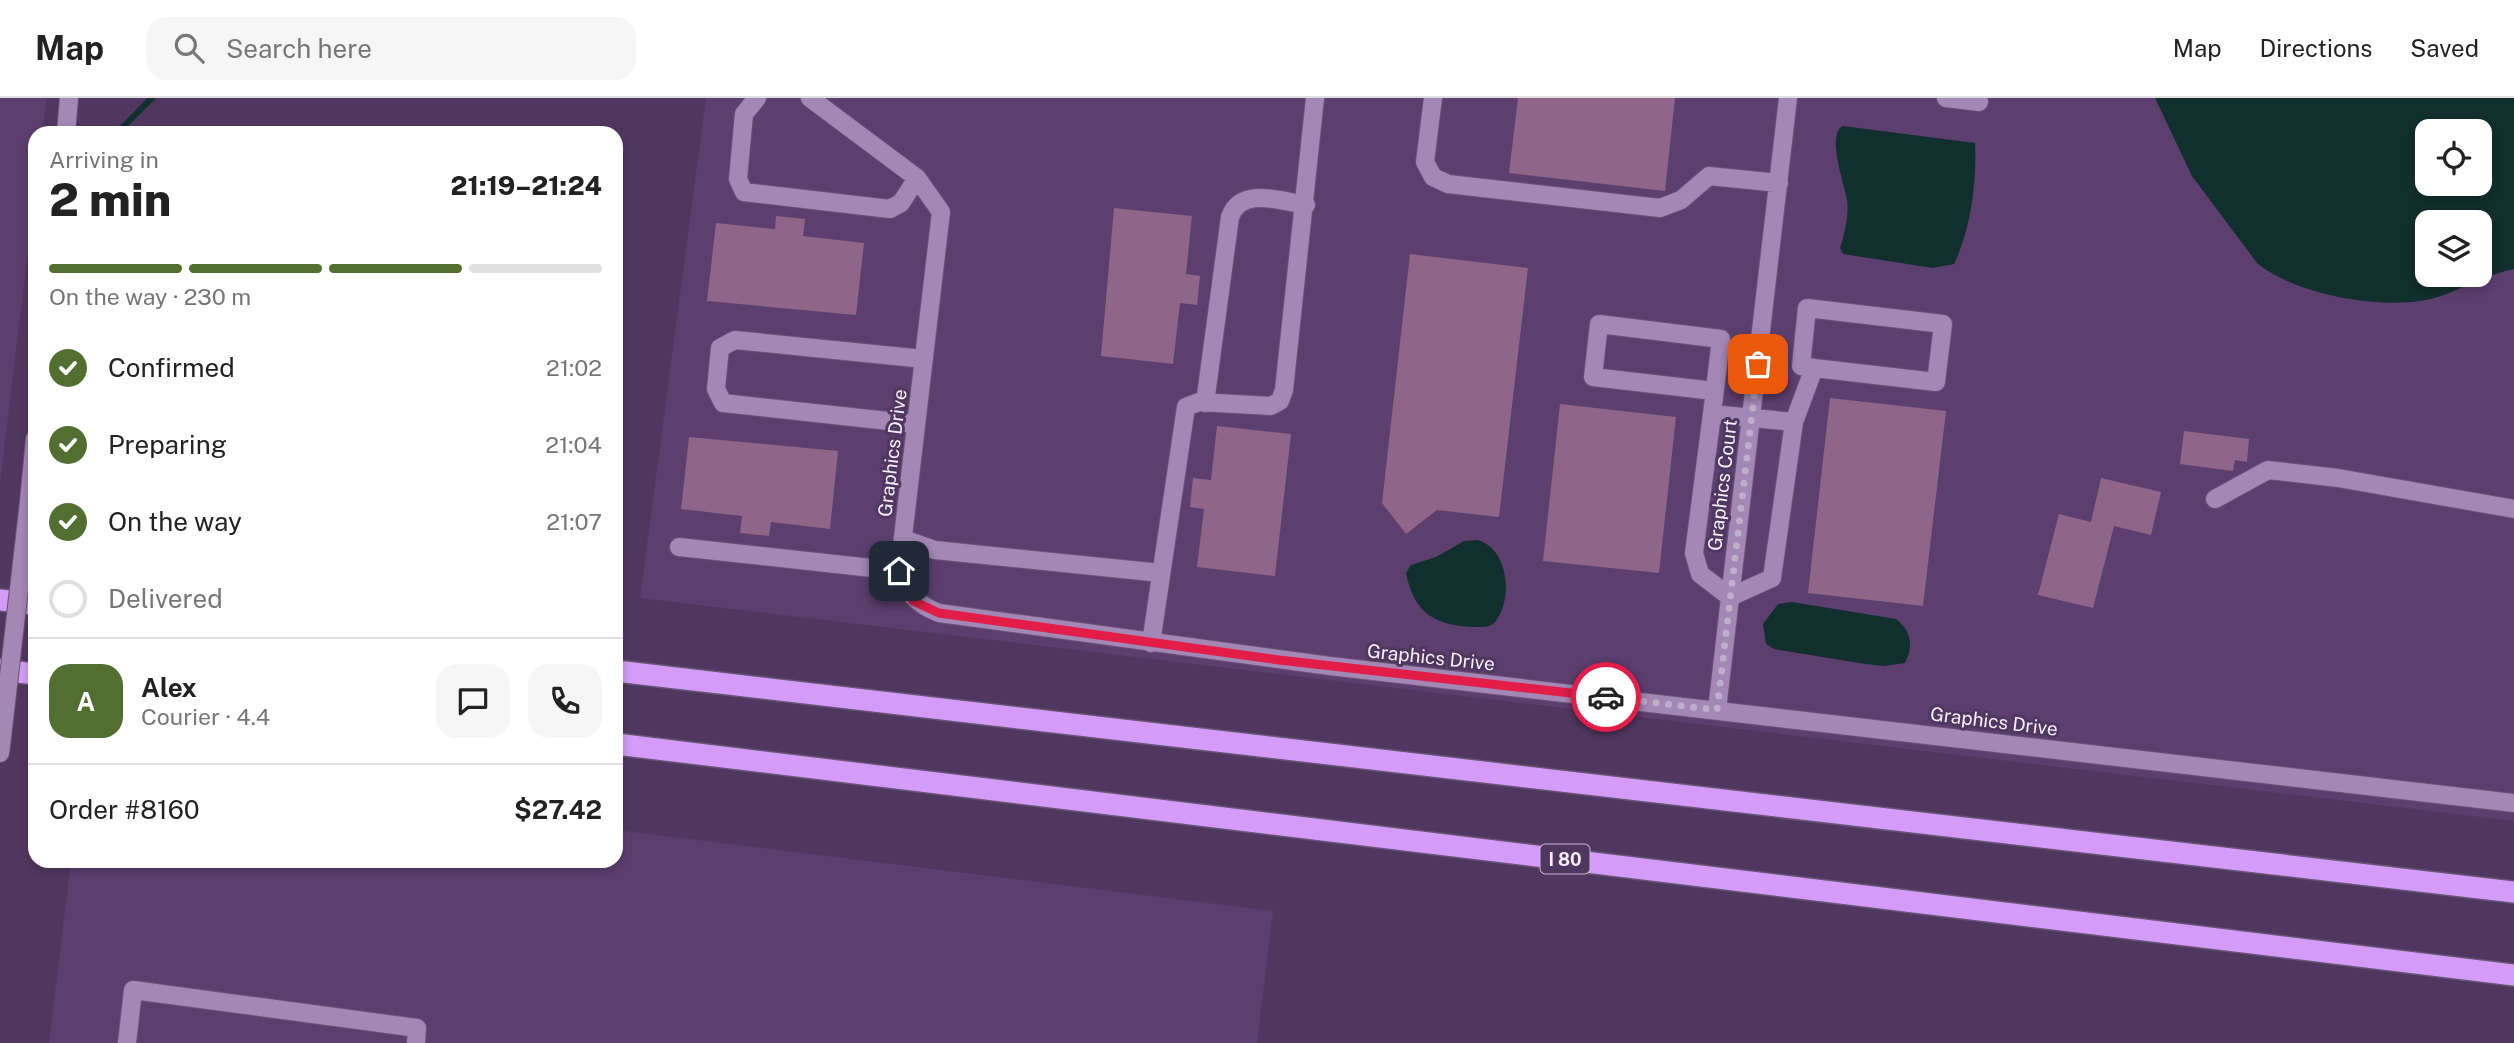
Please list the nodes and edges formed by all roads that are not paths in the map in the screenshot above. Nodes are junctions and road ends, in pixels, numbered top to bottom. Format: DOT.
graph roads {
  1 [pos="69,98"];
  2 [pos="757,98"];
  3 [pos="810,98"];
  4 [pos="1315,98"];
  5 [pos="1433,98"];
  6 [pos="1788,98"];
  7 [pos="1946,98"];
  8 [pos="1979,102"];
  9 [pos="67,126"];
  10 [pos="917,178"];
  11 [pos="1779,183"];
  12 [pos="1306,205"];
  13 [pos="924,359"];
  14 [pos="1814,368"];
  15 [pos="1714,391"];
  16 [pos="1205,403"];
  17 [pos="1712,414"];
  18 [pos="1752,416"];
  19 [pos="1794,422"];
  20 [pos="916,424"];
  21 [pos="2215,499"];
  22 [pos="2514,509"];
  23 [pos="28,511"];
  24 [pos="903,539"];
  25 [pos="678,547"];
  26 [pos="899,571"];
  27 [pos="1160,573"];
  28 [pos="1730,597"];
  29 [pos="0,600"];
  30 [pos="28,603"];
  31 [pos="1151,643"];
  32 [pos="0,670"];
  33 [pos="623,672"];
  34 [pos="28,673"];
  35 [pos="1717,710"];
  36 [pos="1,745"];
  37 [pos="623,745"];
  38 [pos="2514,803"];
  39 [pos="2514,892"];
  40 [pos="2514,975"];
  41 [pos="127,1043"];
  42 [pos="416,1043"];
  1 -- 9 [label="street"];
  2 -- 10 [label="street"];
  3 -- 10 [label="street, Graphics Drive"];
  4 -- 12 [label="street"];
  5 -- 11 [label="street"];
  6 -- 11 [label="street, Graphics Court"];
  7 -- 8 [label="street"];
  10 -- 13 [label="street, Graphics Drive"];
  11 -- 18 [label="street, Graphics Court"];
  12 -- 16 [label="street"];
  12 -- 16 [label="street"];
  13 -- 20 [label="street, Graphics Drive"];
  13 -- 20 [label="street"];
  14 -- 14 [label="street"];
  14 -- 19 [label="street"];
  15 -- 15 [label="street"];
  15 -- 17 [label="street"];
  16 -- 27 [label="street"];
  17 -- 18 [label="street"];
  17 -- 28 [label="street"];
  18 -- 19 [label="street"];
  18 -- 28 [label="street, Graphics Court"];
  19 -- 28 [label="street"];
  20 -- 24 [label="street, Graphics Drive"];
  21 -- 22 [label="street"];
  23 -- 36 [label="street, bridge"];
  24 -- 26 [label="street, Graphics Drive"];
  24 -- 27 [label="street"];
  25 -- 26 [label="street"];
  26 -- 31 [label="street, Graphics Drive"];
  27 -- 31 [label="street"];
  28 -- 35 [label="street, Graphics Court"];
  29 -- 30 [label="highway"];
  31 -- 35 [label="street, Graphics Drive"];
  32 -- 34 [label="highway"];
  33 -- 39 [label="highway"];
  35 -- 38 [label="street, Graphics Drive"];
  37 -- 40 [label="highway, I 80"];
  41 -- 42 [label="street"];
}
